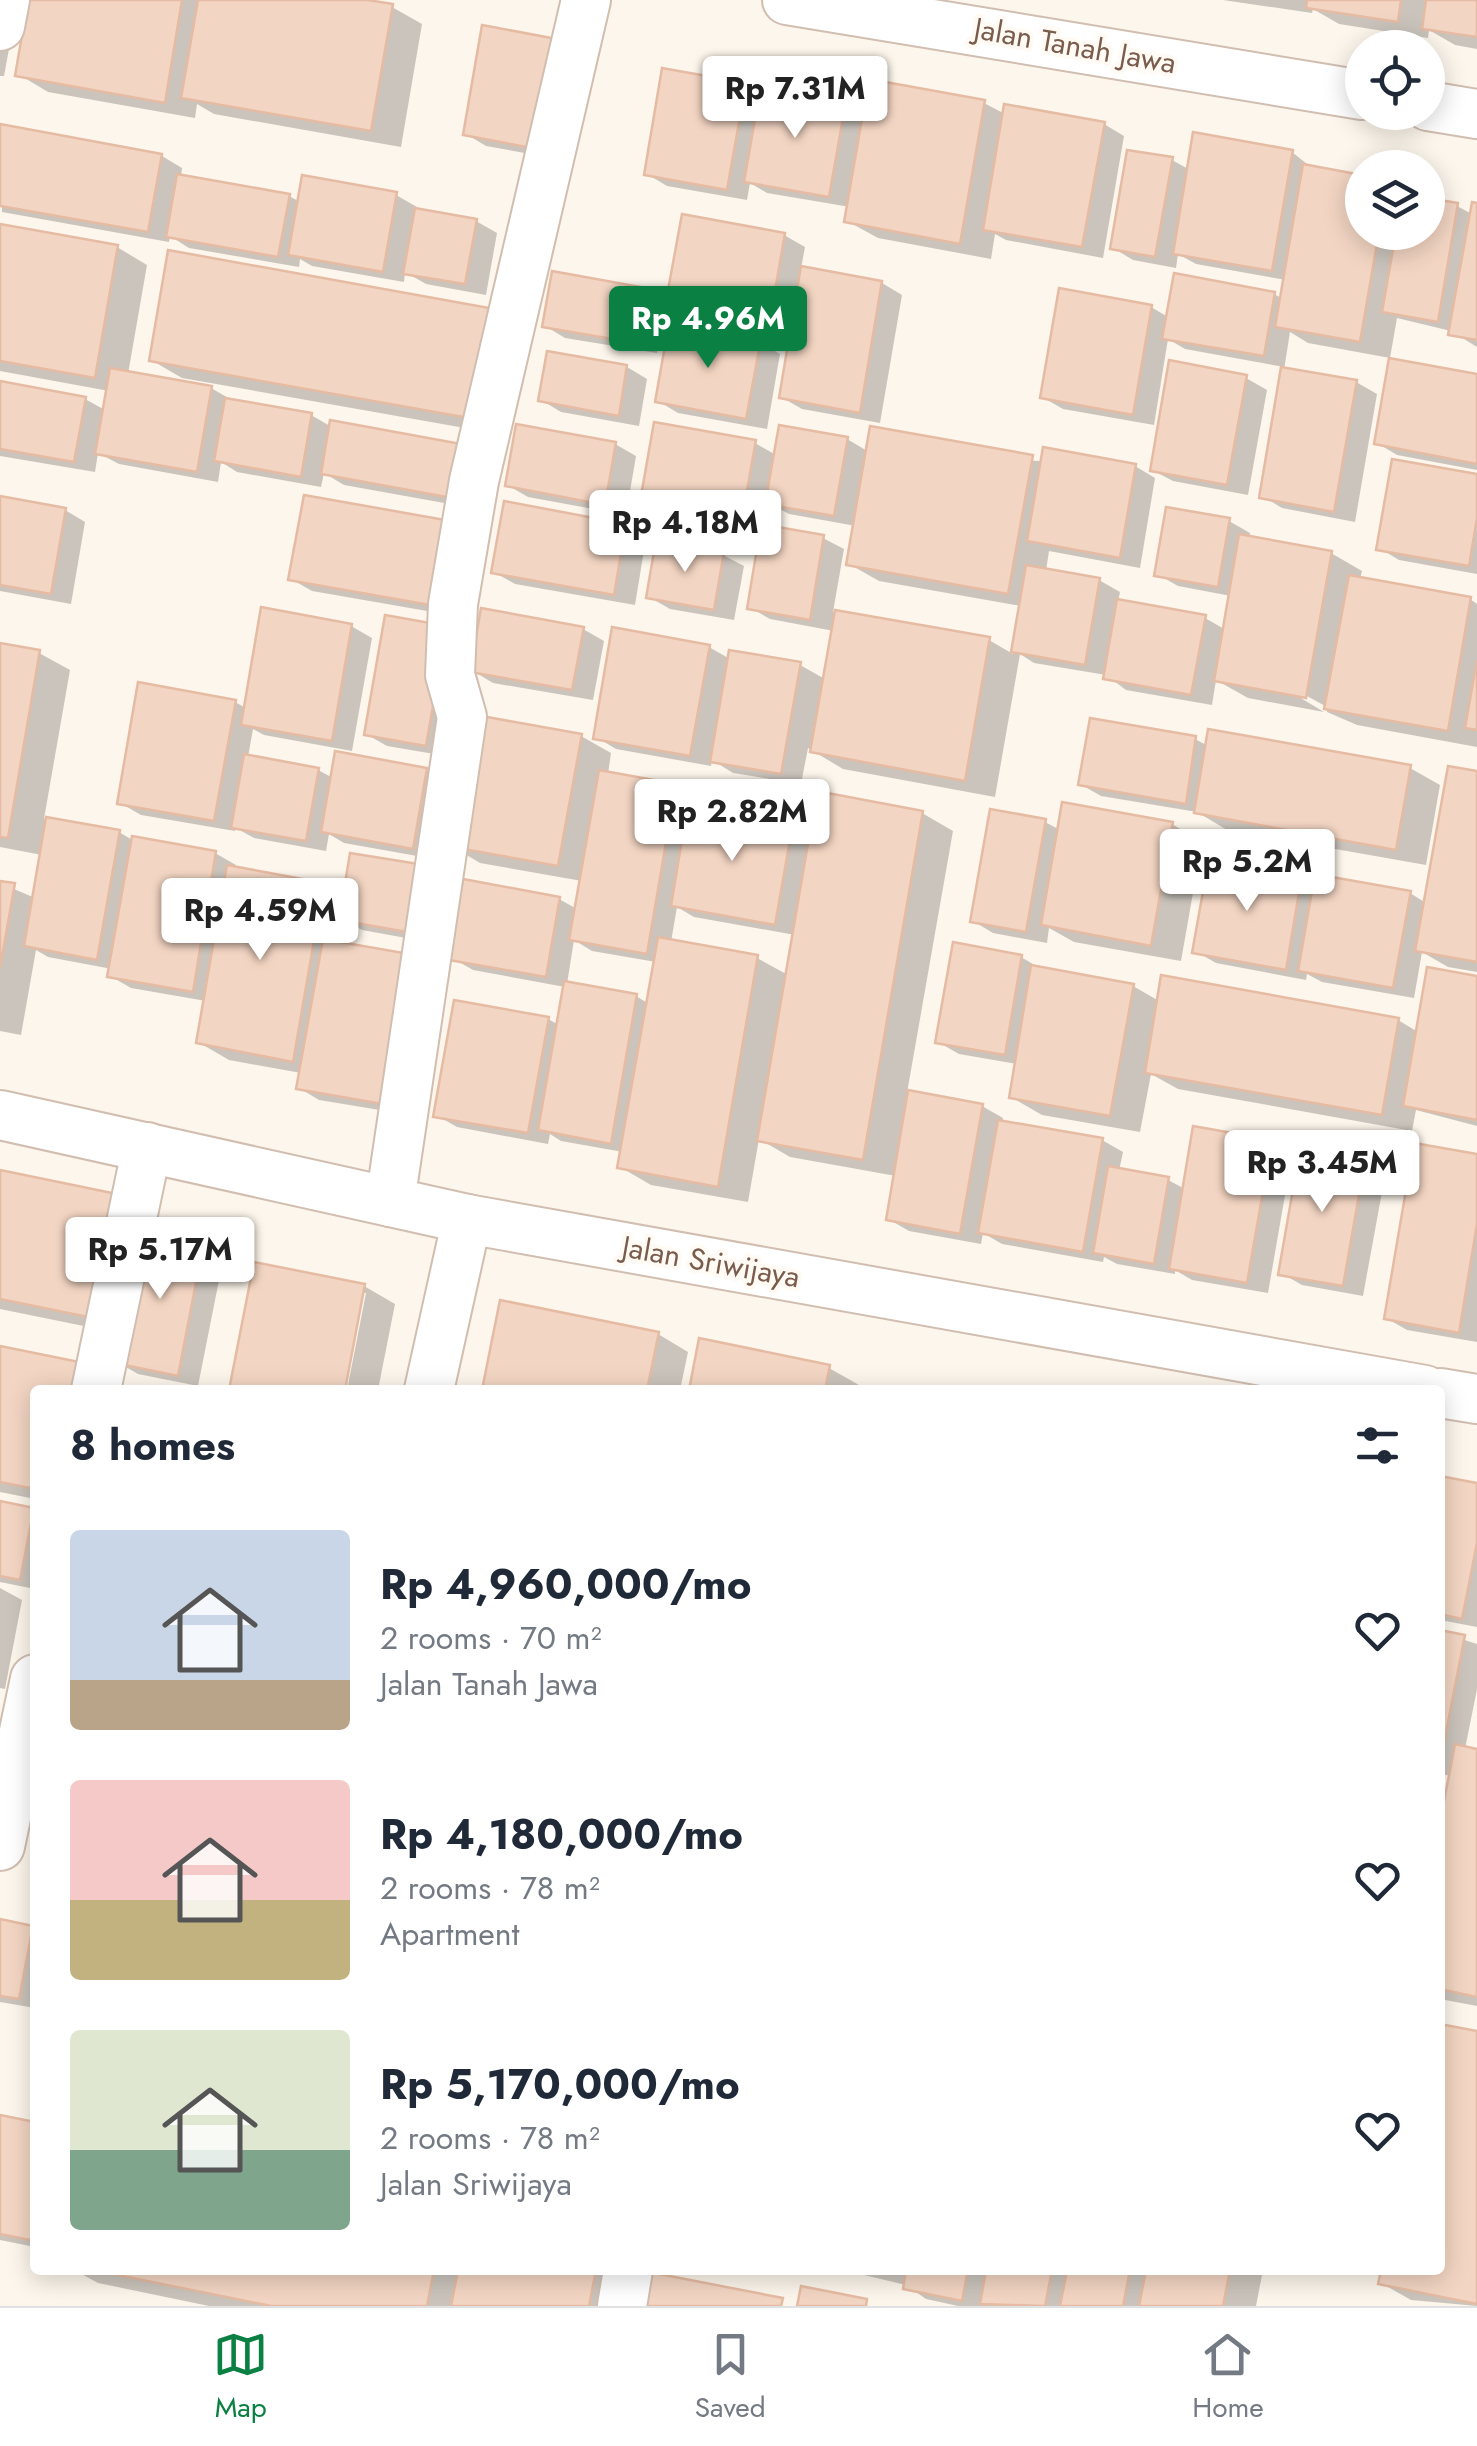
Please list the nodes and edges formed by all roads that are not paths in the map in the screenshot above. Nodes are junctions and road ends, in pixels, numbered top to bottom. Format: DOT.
graph roads {
  1 [pos="5,0"];
  2 [pos="586,0"];
  3 [pos="788,0"];
  4 [pos="940,11"];
  5 [pos="0,26"];
  6 [pos="1345,91"];
  7 [pos="1445,109"];
  8 [pos="1477,114"];
  9 [pos="0,1114"];
  10 [pos="147,1148"];
  11 [pos="390,1202"];
  12 [pos="467,1219"];
  13 [pos="97,1385"];
  14 [pos="430,1385"];
  15 [pos="1397,1385"];
  16 [pos="1445,1394"];
  17 [pos="1477,1399"];
  18 [pos="30,1703"];
  19 [pos="0,1846"];
  20 [pos="627,2275"];
  21 [pos="622,2306"];
  1 -- 5 [label="street"];
  2 -- 11 [label="street"];
  3 -- 4 [label="street, Jalan Tanah Jawa"];
  4 -- 6 [label="street, Jalan Tanah Jawa"];
  7 -- 8 [label="street"];
  9 -- 10 [label="street, Jalan Sriwijaya"];
  10 -- 11 [label="street, Jalan Sriwijaya"];
  10 -- 13 [label="street"];
  11 -- 12 [label="street, Jalan Sriwijaya"];
  12 -- 14 [label="street"];
  12 -- 15 [label="street, Jalan Sriwijaya"];
  16 -- 17 [label="street"];
  18 -- 19 [label="street"];
  20 -- 21 [label="street"];
}
